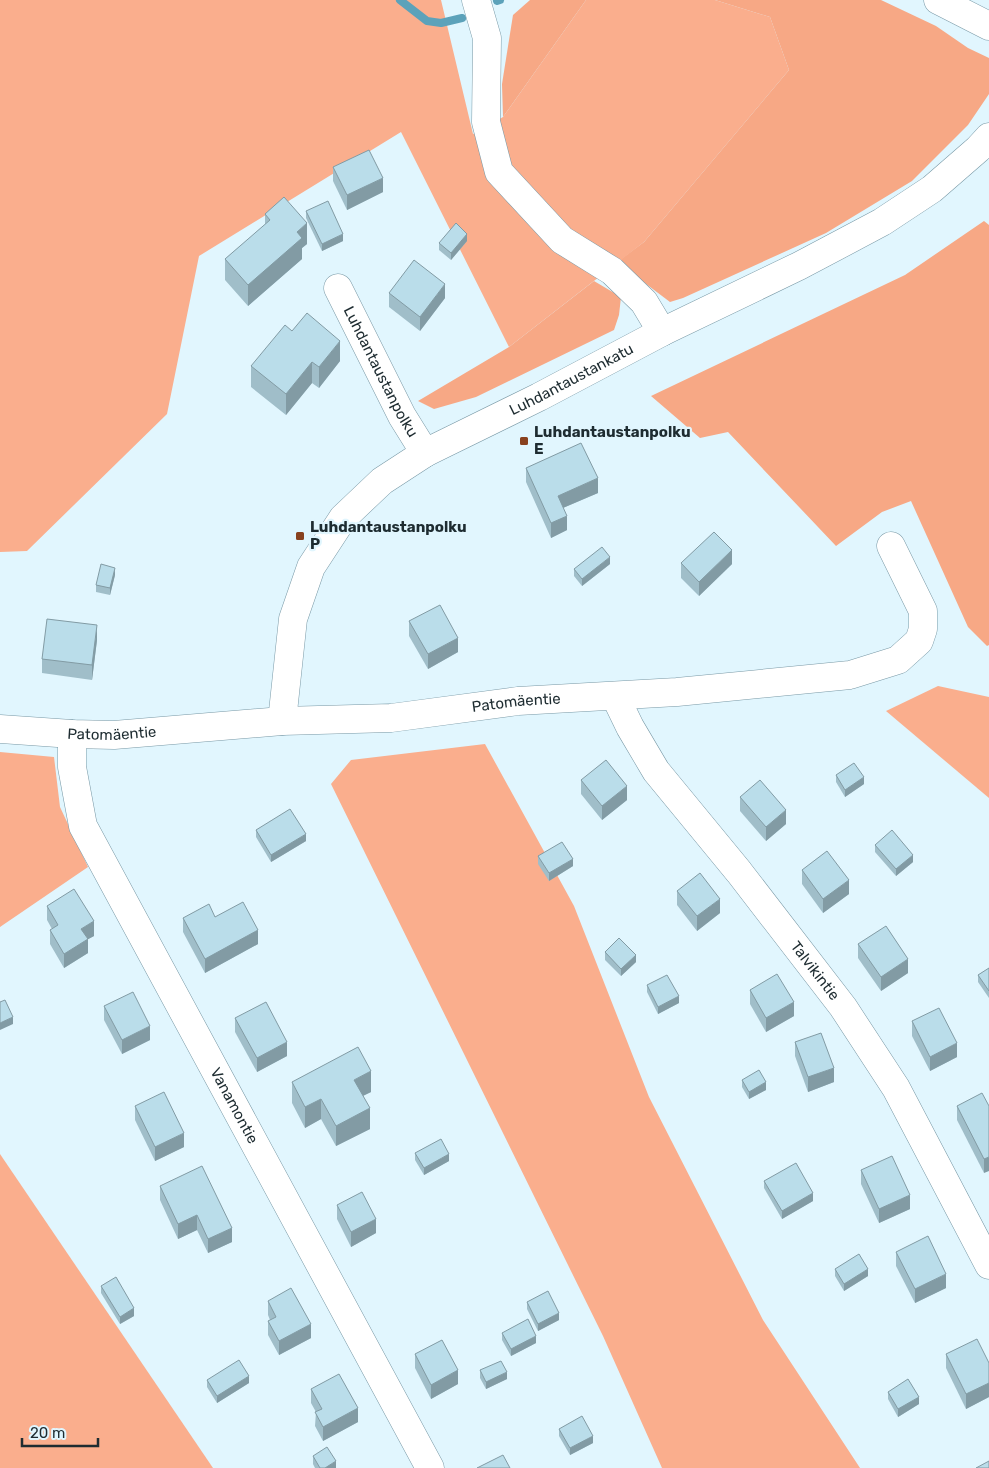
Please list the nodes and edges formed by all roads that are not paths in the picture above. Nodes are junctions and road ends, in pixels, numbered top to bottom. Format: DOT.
graph roads {
  1 [pos="476,0"];
  2 [pos="938,0"];
  3 [pos="989,26"];
  4 [pos="989,136"];
  5 [pos="338,288"];
  6 [pos="662,332"];
  7 [pos="425,453"];
  8 [pos="891,546"];
  9 [pos="615,696"];
  10 [pos="282,721"];
  11 [pos="0,729"];
  12 [pos="72,734"];
  13 [pos="989,1265"];
  14 [pos="430,1468"];
  1 -- 6 [label="main road"];
  2 -- 3 [label="main road"];
  4 -- 6 [label="main road, Luhdantaustankatu"];
  5 -- 7 [label="main road, Luhdantaustanpolku"];
  6 -- 7 [label="main road, Luhdantaustankatu"];
  7 -- 10 [label="main road, Luhdantaustankatu"];
  8 -- 9 [label="main road, Patomäentie"];
  9 -- 10 [label="main road, Patomäentie"];
  9 -- 13 [label="main road, Talvikintie"];
  10 -- 12 [label="main road, Patomäentie"];
  11 -- 12 [label="main road, Patomäentie"];
  12 -- 14 [label="main road, Vanamontie"];
}
